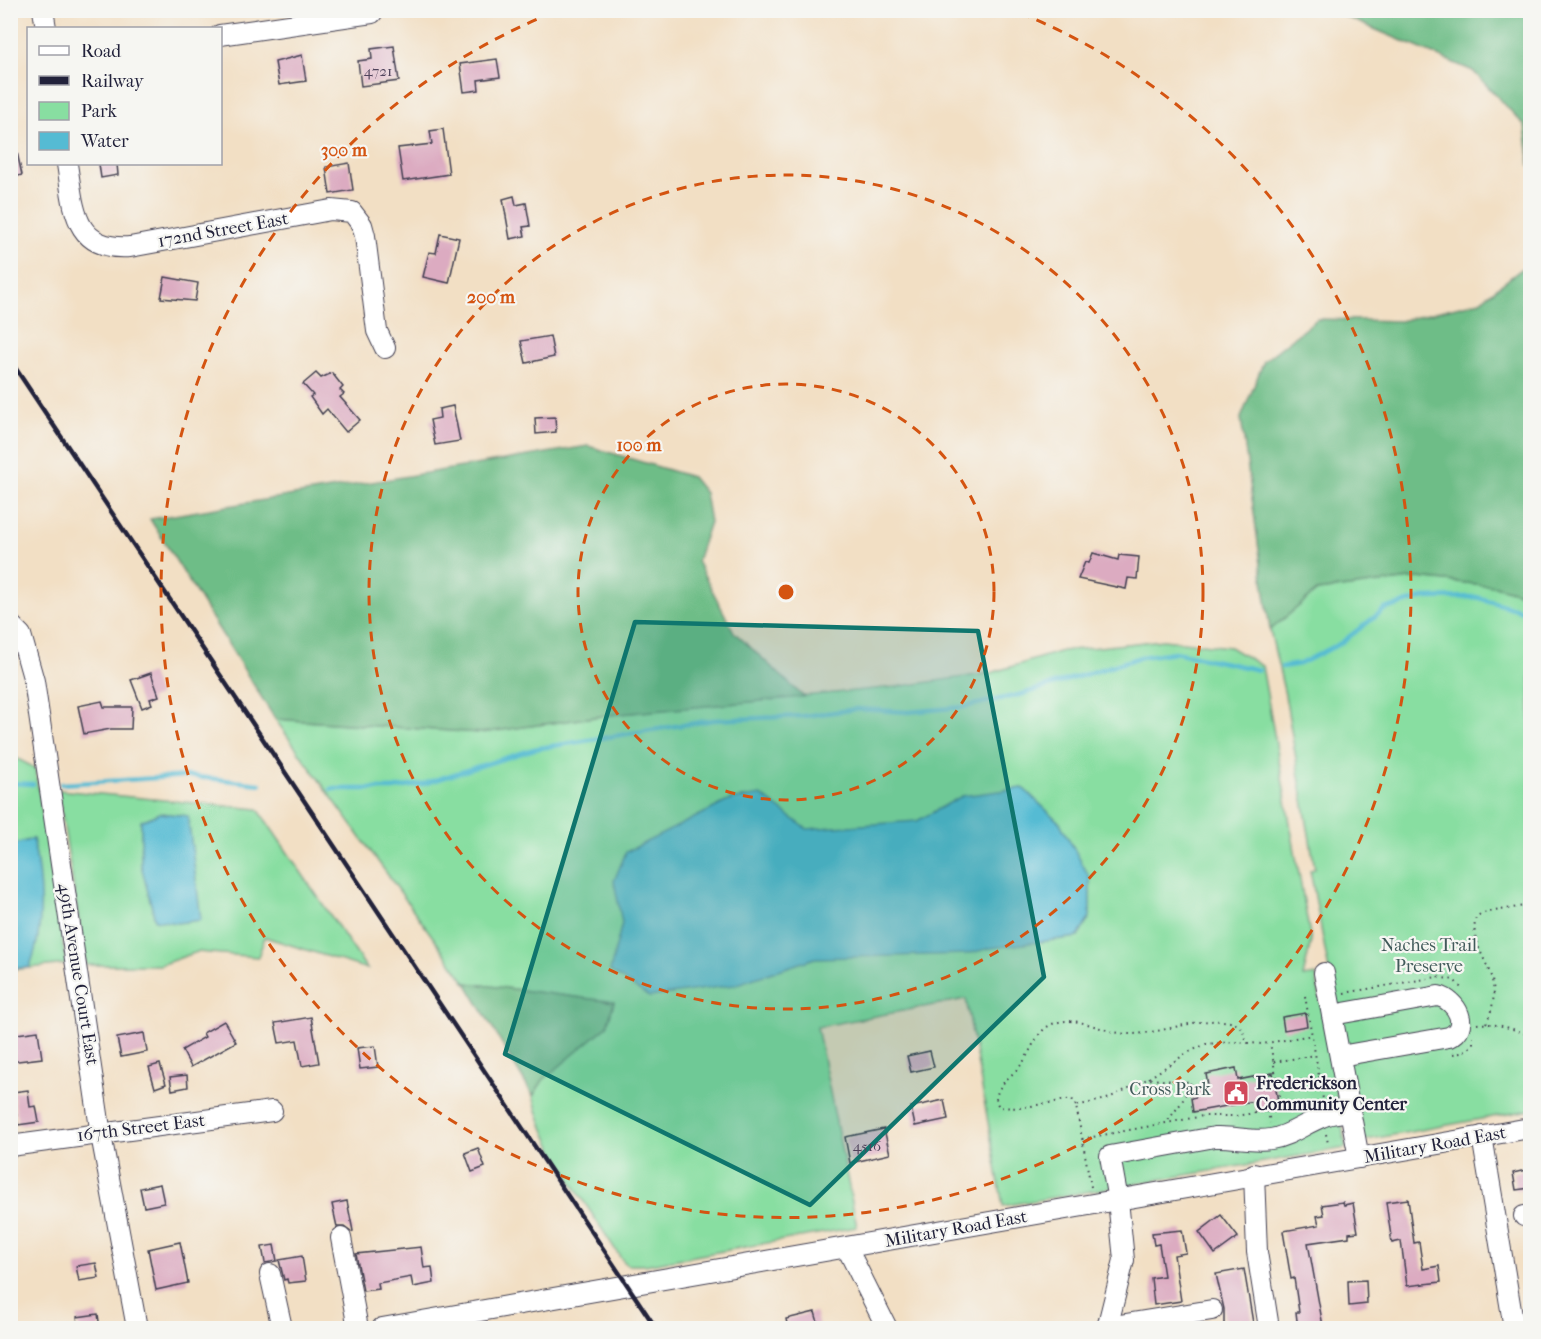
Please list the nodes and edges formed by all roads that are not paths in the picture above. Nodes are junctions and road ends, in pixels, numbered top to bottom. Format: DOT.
graph roads {
  1 [pos="43,10"];
  2 [pos="372,13"];
  3 [pos="46,27"];
  4 [pos="222,35"];
  5 [pos="67,165"];
  6 [pos="386,348"];
  7 [pos="10,624"];
  8 [pos="1324,973"];
  9 [pos="1332,1015"];
  10 [pos="1340,1056"];
  11 [pos="272,1111"];
  12 [pos="1349,1111"];
  13 [pos="1530,1128"];
  14 [pos="101,1135"];
  15 [pos="1482,1136"];
  16 [pos="10,1146"];
  17 [pos="1359,1158"];
  18 [pos="1254,1174"];
  19 [pos="1118,1200"];
  20 [pos="341,1238"];
  21 [pos="847,1248"];
  22 [pos="270,1274"];
  23 [pos="1212,1310"];
  24 [pos="1107,1328"];
  25 [pos="137,1329"];
  26 [pos="282,1329"];
  27 [pos="358,1329"];
  28 [pos="382,1329"];
  29 [pos="887,1329"];
  30 [pos="1269,1329"];
  31 [pos="1514,1329"];
  1 -- 3 [label="street"];
  2 -- 4 [label="street"];
  5 -- 6 [label="street, 172nd Street East"];
  7 -- 14 [label="street, 49th Avenue Court East"];
  8 -- 9 [label="street"];
  9 -- 10 [label="street"];
  9 -- 10 [label="street"];
  10 -- 12 [label="street"];
  11 -- 14 [label="street, 167th Street East"];
  12 -- 17 [label="street"];
  12 -- 19 [label="street"];
  13 -- 15 [label="street, Military Road East"];
  14 -- 16 [label="street, 167th Street East"];
  14 -- 25 [label="street, 49th Avenue Court East"];
  15 -- 17 [label="street, Military Road East"];
  15 -- 31 [label="street"];
  17 -- 18 [label="street, Military Road East"];
  18 -- 19 [label="street, Military Road East"];
  18 -- 30 [label="street"];
  19 -- 21 [label="street, Military Road East"];
  19 -- 24 [label="street"];
  20 -- 27 [label="street"];
  21 -- 28 [label="street, Military Road East"];
  21 -- 29 [label="street"];
  22 -- 26 [label="street"];
  23 -- 24 [label="street"];
}
